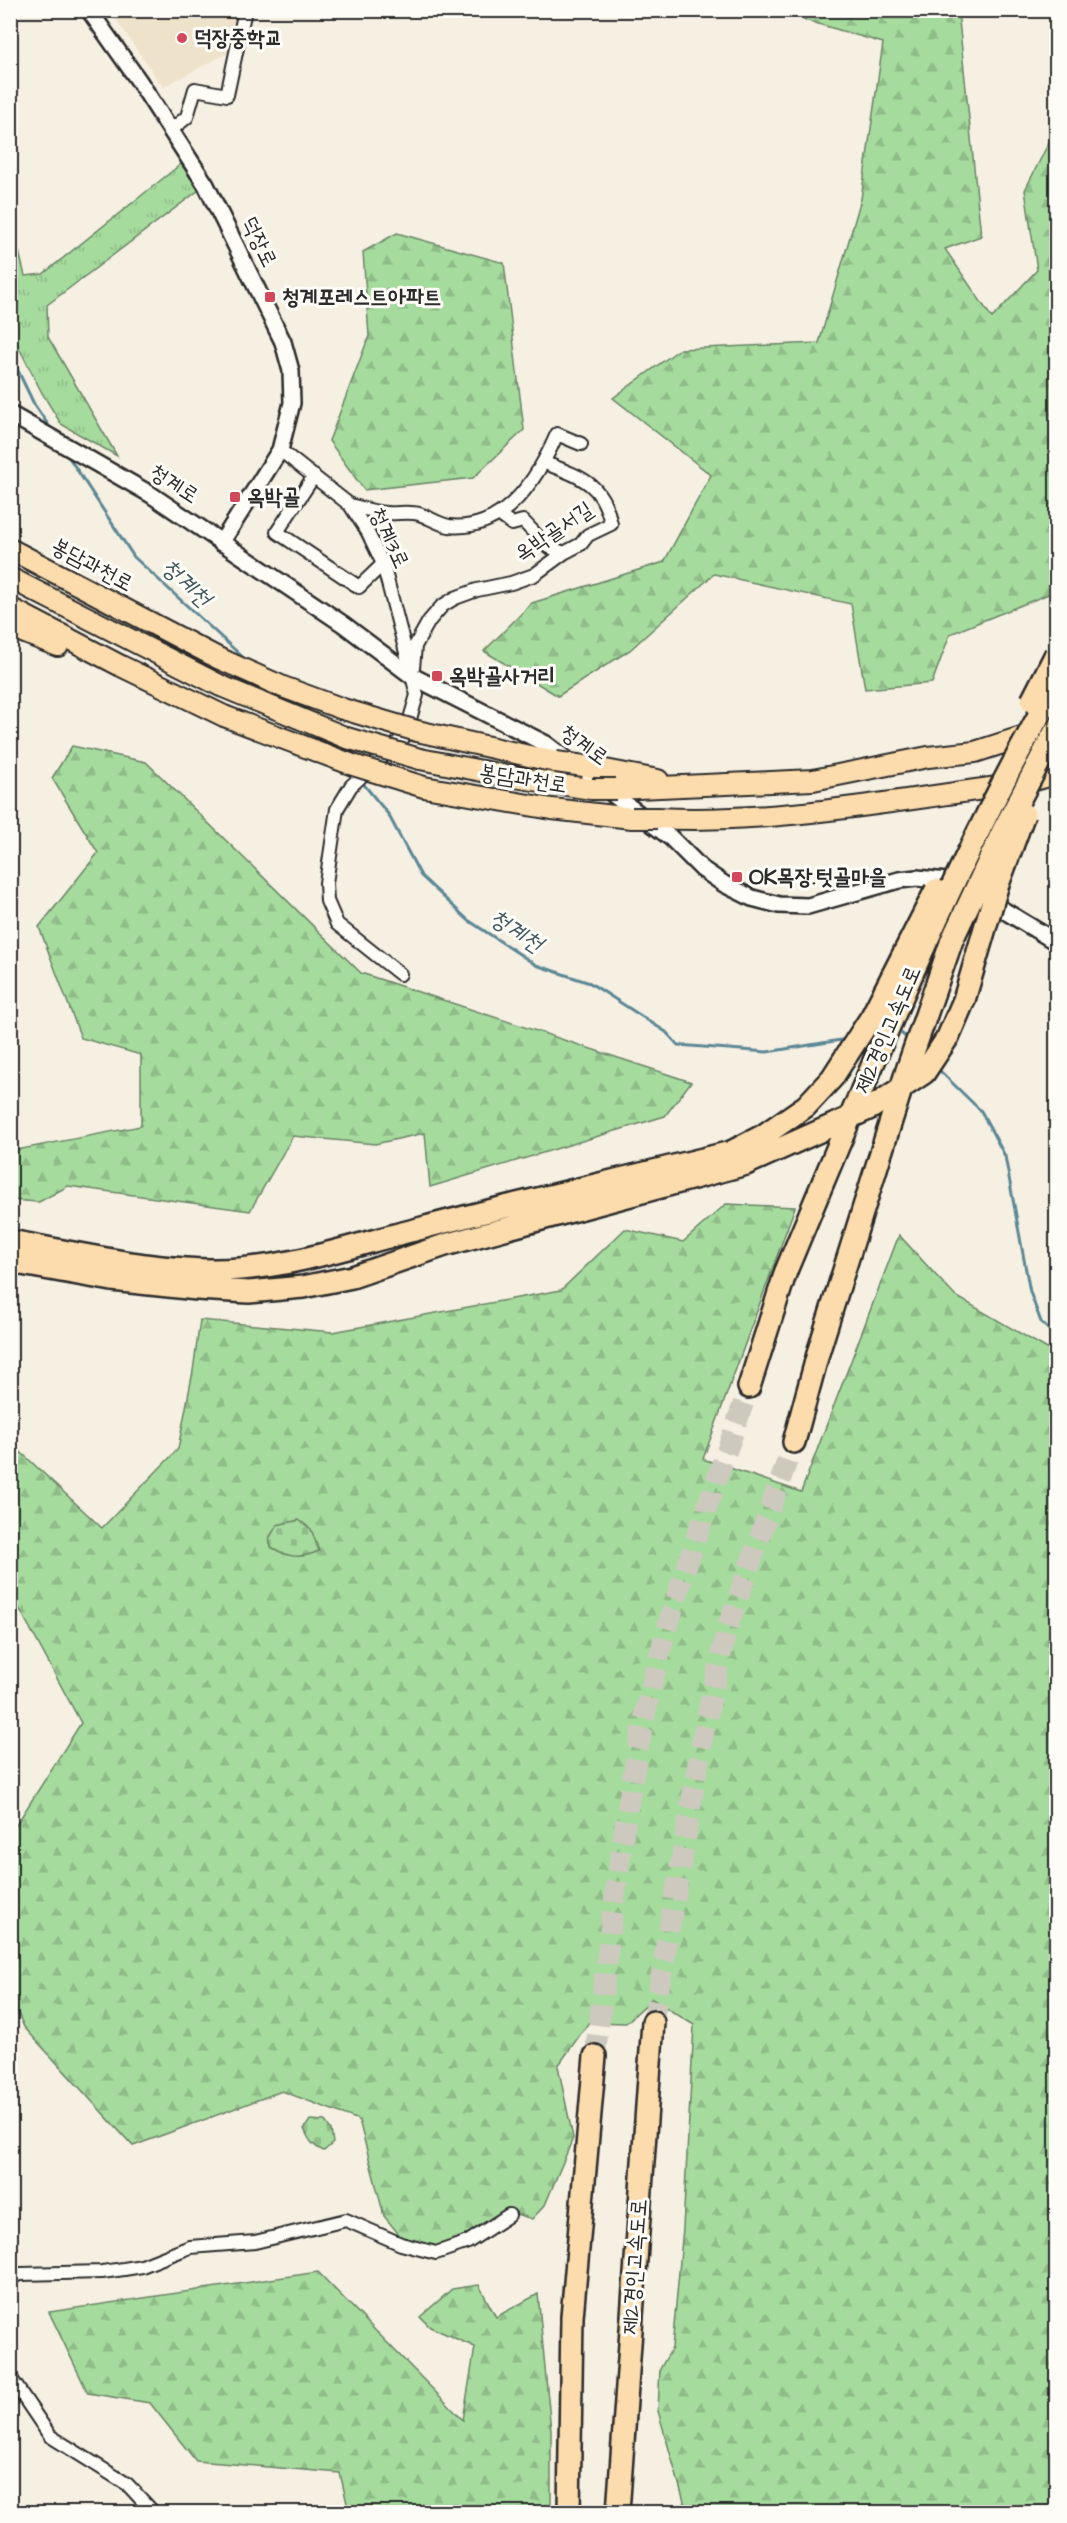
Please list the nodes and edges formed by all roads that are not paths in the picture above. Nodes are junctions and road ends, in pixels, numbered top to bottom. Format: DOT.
graph roads {
  1 [pos="89,10"];
  2 [pos="245,10"];
  3 [pos="171,130"];
  4 [pos="15,416"];
  5 [pos="581,444"];
  6 [pos="280,450"];
  7 [pos="545,463"];
  8 [pos="314,476"];
  9 [pos="350,505"];
  10 [pos="500,516"];
  11 [pos="221,543"];
  12 [pos="10,549"];
  13 [pos="564,554"];
  14 [pos="384,564"];
  15 [pos="10,578"];
  16 [pos="10,608"];
  17 [pos="10,627"];
  18 [pos="1056,654"];
  19 [pos="121,666"];
  20 [pos="412,676"];
  21 [pos="1056,685"];
  22 [pos="1056,711"];
  23 [pos="1056,728"];
  24 [pos="411,734"];
  25 [pos="1056,745"];
  26 [pos="928,757"];
  27 [pos="1056,763"];
  28 [pos="1056,774"];
  29 [pos="699,787"];
  30 [pos="940,794"];
  31 [pos="1056,942"];
  32 [pos="400,974"];
  33 [pos="739,1158"];
  34 [pos="10,1241"];
  35 [pos="10,1262"];
  36 [pos="749,1387"];
  37 [pos="794,1442"];
  38 [pos="654,2022"];
  39 [pos="595,2056"];
  40 [pos="509,2215"];
  41 [pos="10,2277"];
  42 [pos="10,2377"];
  43 [pos="153,2512"];
  44 [pos="569,2512"];
  45 [pos="618,2512"];
  1 -- 3 [label="street, 덕장로"];
  2 -- 3 [label="street"];
  3 -- 6 [label="street, 덕장로"];
  4 -- 11 [label="street, 청계로"];
  5 -- 7 [label="street"];
  6 -- 8 [label="street, 청계3로"];
  6 -- 11 [label="street, 덕장로"];
  7 -- 10 [label="street"];
  7 -- 13 [label="street, 옥박골서길"];
  8 -- 9 [label="street, 청계3로"];
  8 -- 14 [label="street"];
  9 -- 10 [label="street"];
  9 -- 14 [label="street, 청계3로"];
  10 -- 13 [label="street"];
  11 -- 20 [label="street, 청계로"];
  12 -- 24 [label="highway, 봉담과천로, bridge"];
  13 -- 20 [label="street, 옥박골서길"];
  14 -- 20 [label="street, 청계3로"];
  15 -- 29 [label="highway, 봉담과천로, bridge"];
  16 -- 19 [label="highway, 봉담과천로"];
  17 -- 19 [label="highway, 봉담과천로"];
  18 -- 33 [label="highway, bridge"];
  19 -- 30 [label="highway, 봉담과천로, bridge"];
  20 -- 24 [label="street"];
  20 -- 31 [label="street, 청계로"];
  21 -- 36 [label="highway, 제2경인고속도로, bridge"];
  22 -- 26 [label="highway, 봉담과천로"];
  23 -- 26 [label="highway, 봉담과천로"];
  23 -- 37 [label="highway, 제2경인고속도로, bridge"];
  24 -- 29 [label="highway, 봉담과천로, bridge"];
  24 -- 32 [label="street, bridge"];
  25 -- 33 [label="highway, bridge"];
  26 -- 29 [label="highway, 봉담과천로"];
  27 -- 30 [label="highway, 봉담과천로"];
  28 -- 30 [label="highway, 봉담과천로"];
  33 -- 34 [label="highway"];
  33 -- 35 [label="highway"];
  38 -- 45 [label="highway, 제2경인고속도로"];
  39 -- 44 [label="highway"];
  40 -- 41 [label="street"];
  42 -- 43 [label="street"];
}
